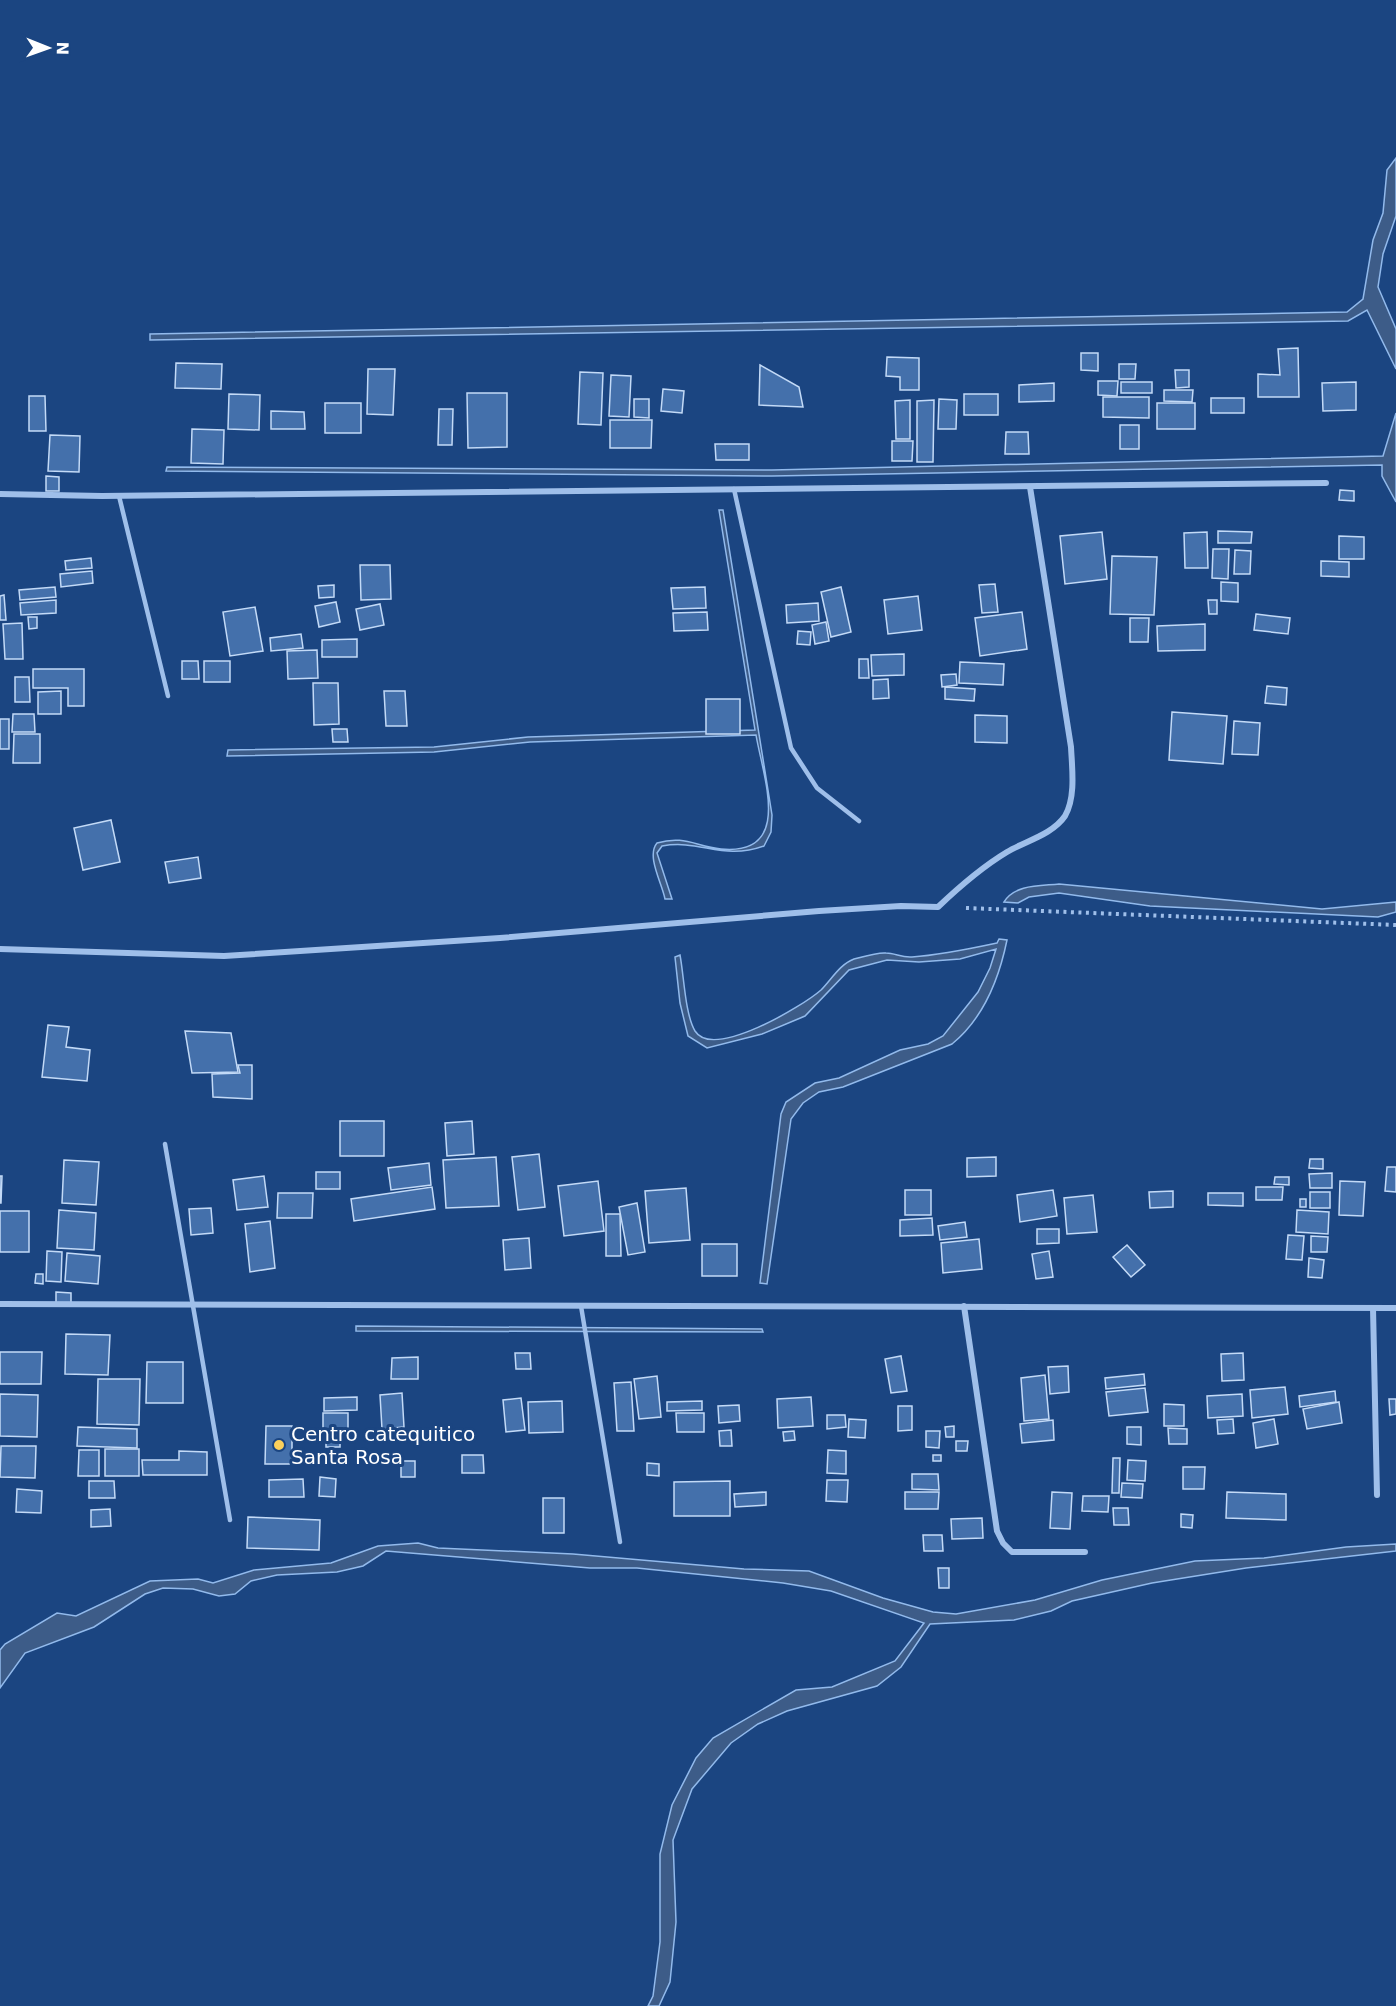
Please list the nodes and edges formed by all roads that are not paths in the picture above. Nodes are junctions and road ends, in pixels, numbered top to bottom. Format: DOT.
graph roads {
  1 [pos="1326,483"];
  2 [pos="1030,487"];
  3 [pos="735,489"];
  4 [pos="0,494"];
  5 [pos="119,496"];
  6 [pos="168,696"];
  7 [pos="859,820"];
  8 [pos="0,949"];
  9 [pos="165,1144"];
  10 [pos="0,1304"];
  11 [pos="194,1304"];
  12 [pos="581,1305"];
  13 [pos="964,1306"];
  14 [pos="1373,1308"];
  15 [pos="1396,1308"];
  16 [pos="1377,1496"];
  17 [pos="230,1520"];
  18 [pos="620,1542"];
  19 [pos="1085,1552"];
  1 -- 2 [label="street"];
  2 -- 3 [label="street"];
  2 -- 8 [label="street"];
  3 -- 5 [label="street"];
  3 -- 7 [label="lane"];
  4 -- 5 [label="street"];
  5 -- 6 [label="lane"];
  9 -- 11 [label="lane"];
  10 -- 11 [label="street"];
  11 -- 12 [label="street"];
  11 -- 17 [label="lane"];
  12 -- 13 [label="street"];
  12 -- 18 [label="lane"];
  13 -- 14 [label="street"];
  13 -- 19 [label="street"];
  14 -- 15 [label="street"];
  14 -- 16 [label="street"];
}
